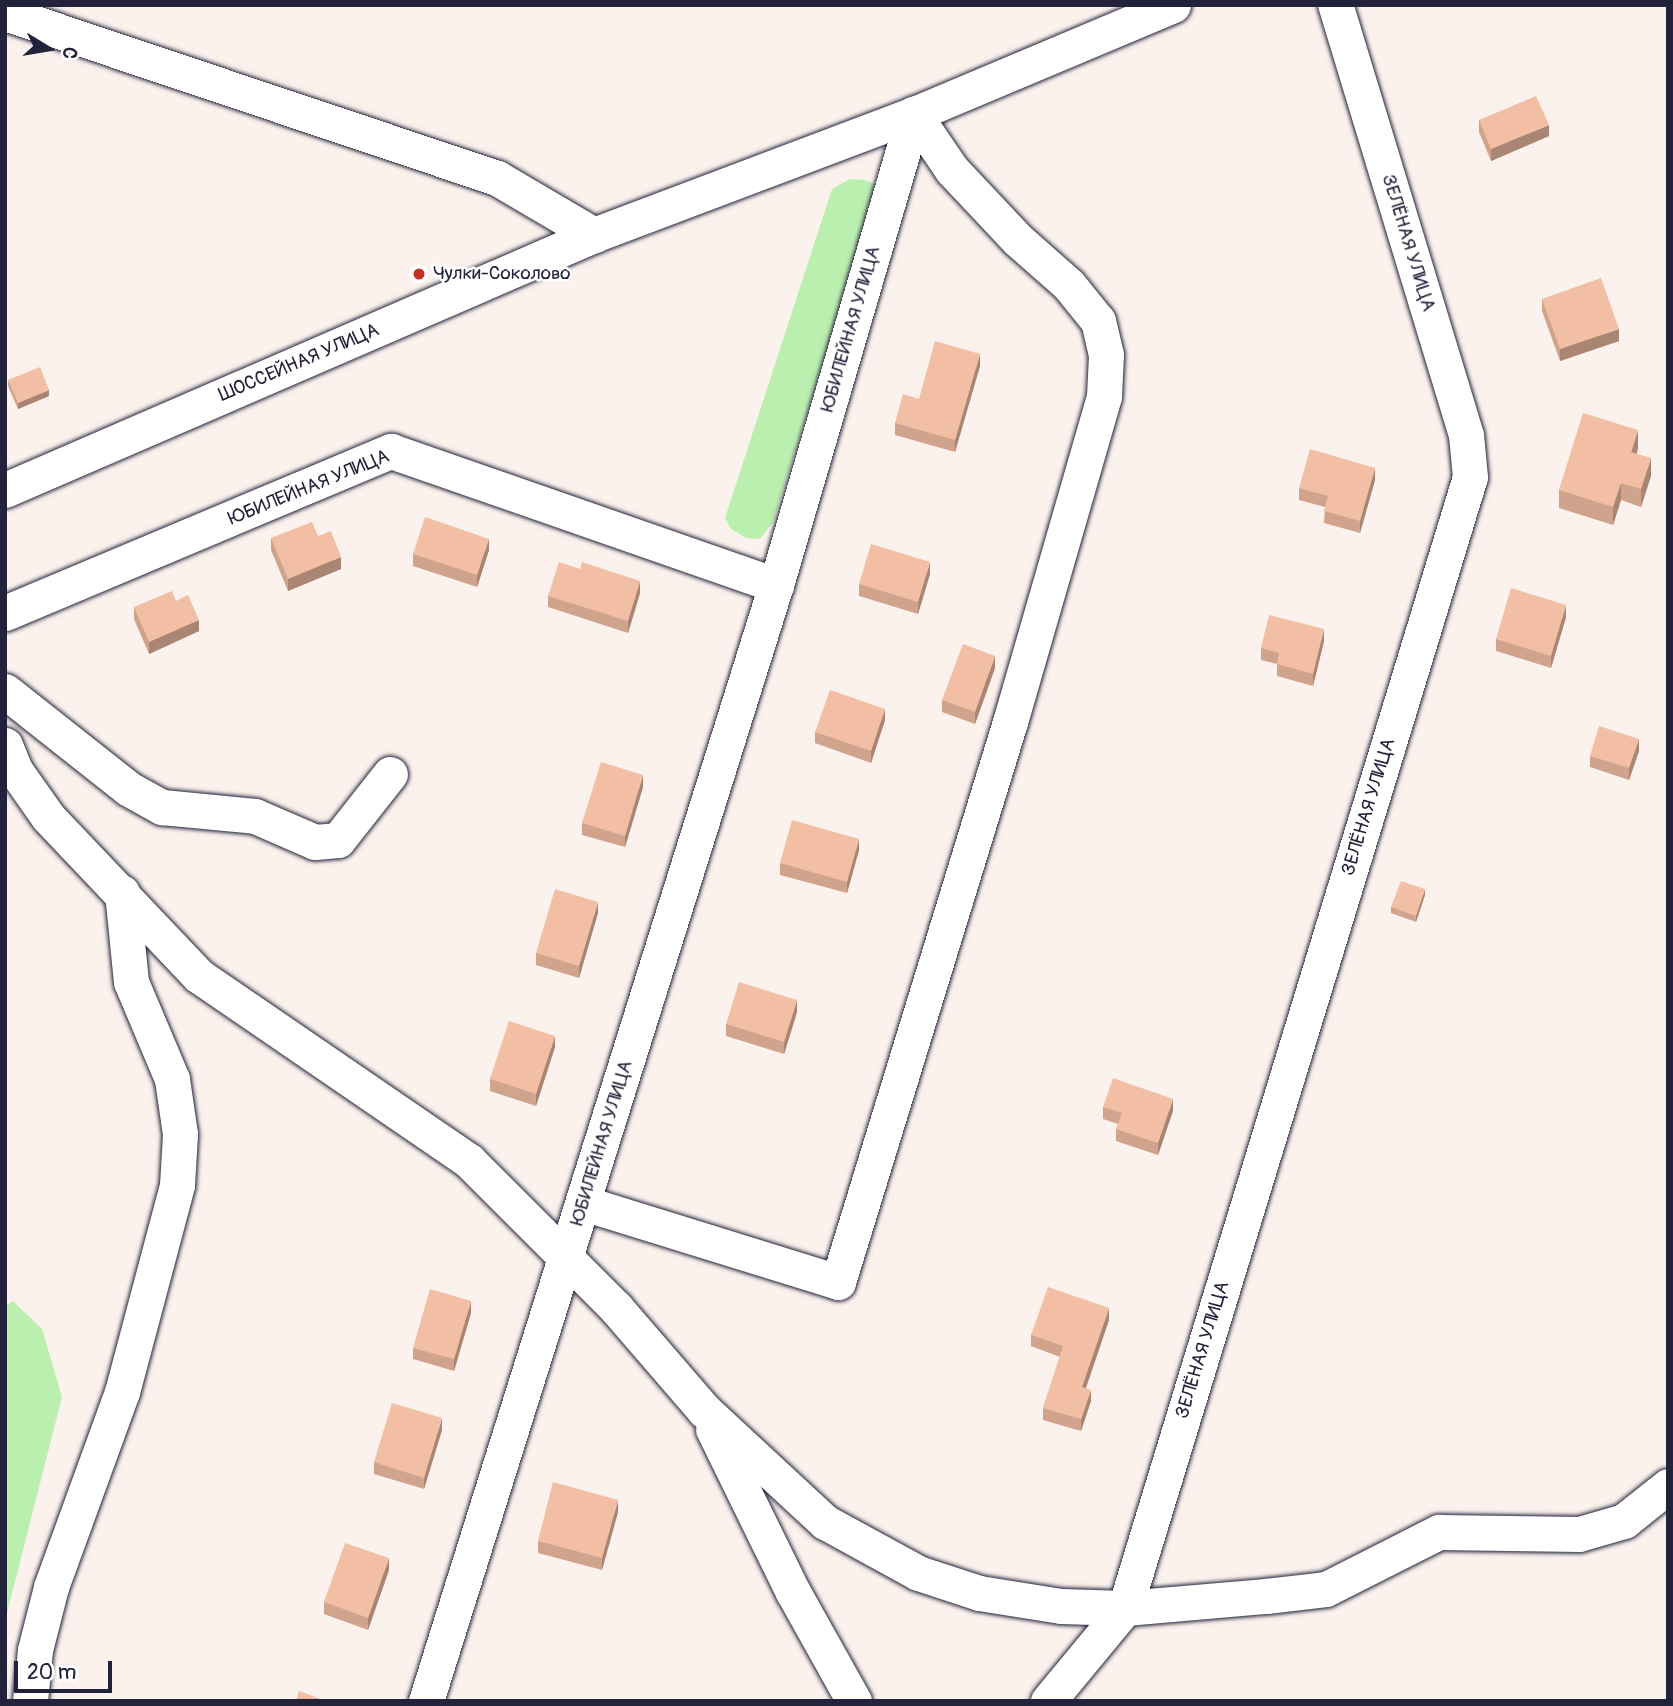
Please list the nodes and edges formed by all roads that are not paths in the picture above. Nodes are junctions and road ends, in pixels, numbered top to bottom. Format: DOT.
graph roads {
  1 [pos="1173,5"];
  2 [pos="1335,5"];
  3 [pos="5,13"];
  4 [pos="914,114"];
  5 [pos="594,235"];
  6 [pos="5,490"];
  7 [pos="776,584"];
  8 [pos="5,613"];
  9 [pos="5,691"];
  10 [pos="5,745"];
  11 [pos="390,774"];
  12 [pos="121,892"];
  13 [pos="583,1203"];
  14 [pos="566,1258"];
  15 [pos="704,1410"];
  16 [pos="1668,1486"];
  17 [pos="1125,1608"];
  18 [pos="30,1701"];
  19 [pos="426,1701"];
  20 [pos="854,1701"];
  21 [pos="1048,1701"];
  1 -- 4 [label="street, ШОССЕЙНАЯ УЛИЦА"];
  2 -- 17 [label="street, ЗЕЛЁНАЯ УЛИЦА"];
  3 -- 5 [label="street"];
  4 -- 5 [label="street, ШОССЕЙНАЯ УЛИЦА"];
  4 -- 7 [label="street, ЮБИЛЕЙНАЯ УЛИЦА"];
  4 -- 13 [label="street"];
  5 -- 6 [label="street, ШОССЕЙНАЯ УЛИЦА"];
  7 -- 8 [label="street, ЮБИЛЕЙНАЯ УЛИЦА"];
  7 -- 13 [label="street, ЮБИЛЕЙНАЯ УЛИЦА"];
  9 -- 11 [label="street"];
  10 -- 12 [label="street"];
  12 -- 14 [label="street"];
  12 -- 18 [label="street"];
  13 -- 14 [label="street, ЮБИЛЕЙНАЯ УЛИЦА"];
  14 -- 15 [label="street"];
  14 -- 19 [label="street, ЮБИЛЕЙНАЯ УЛИЦА"];
  15 -- 17 [label="street"];
  15 -- 20 [label="street"];
  16 -- 17 [label="street"];
  17 -- 21 [label="street"];
}
